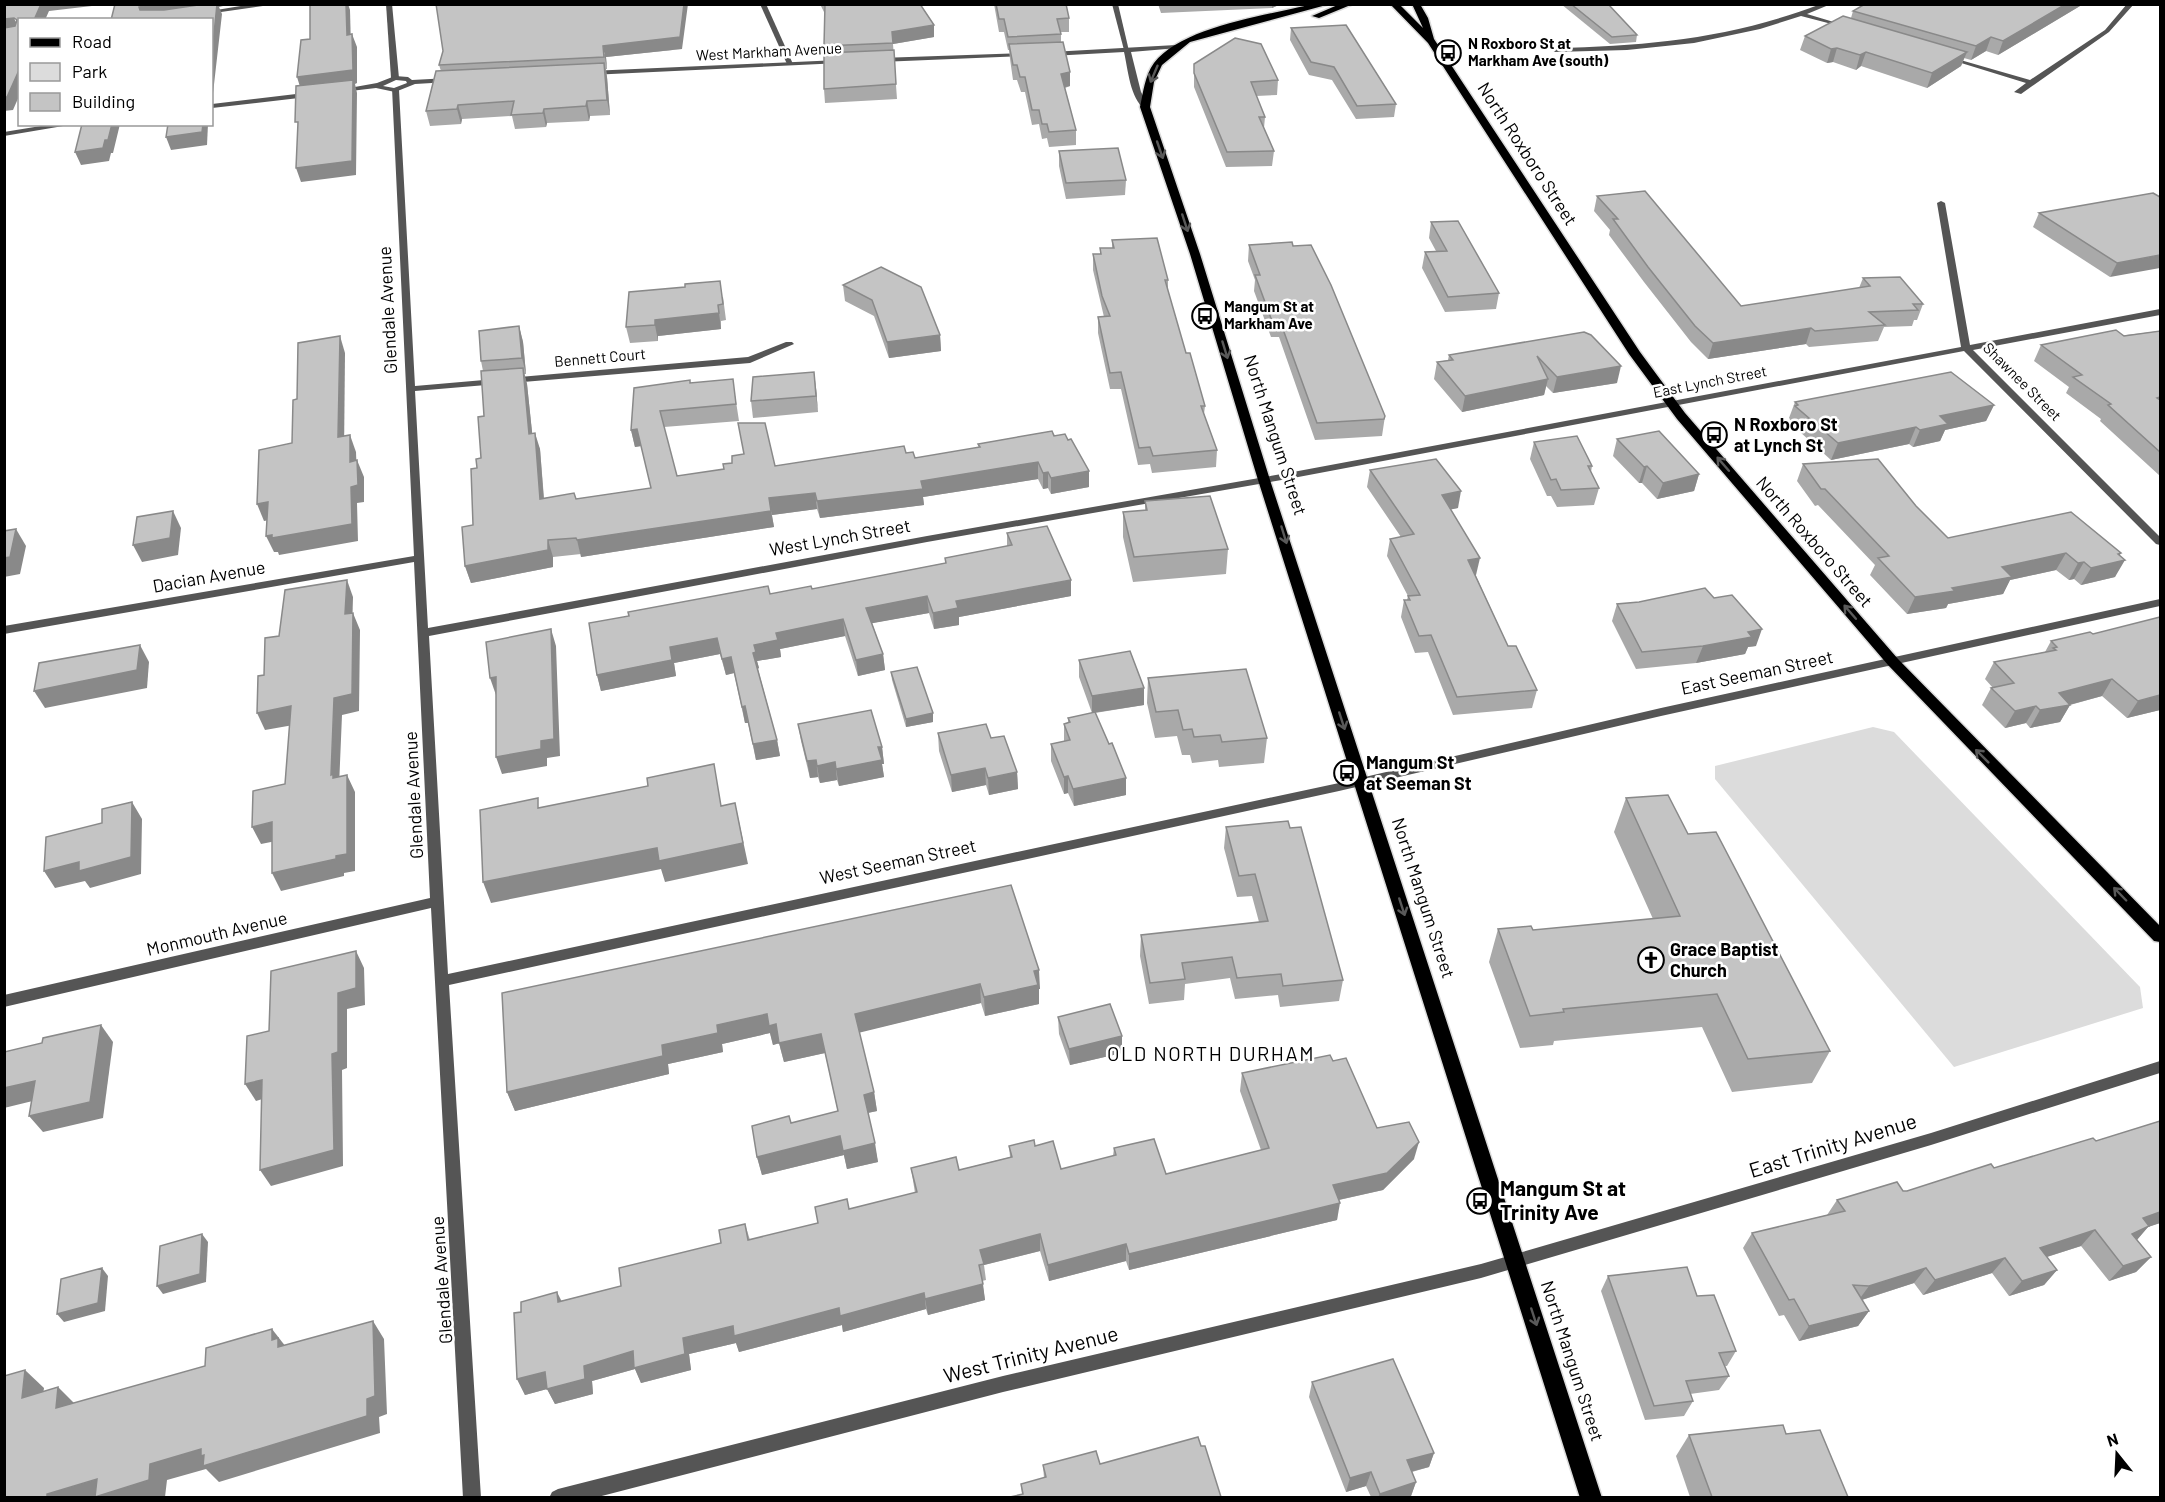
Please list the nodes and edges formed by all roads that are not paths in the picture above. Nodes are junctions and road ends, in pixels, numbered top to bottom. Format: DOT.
graph roads {
  1 [pos="274,4"];
  2 [pos="389,4"];
  3 [pos="763,4"];
  4 [pos="1115,4"];
  5 [pos="1326,4"];
  6 [pos="1349,4"];
  7 [pos="1394,4"];
  8 [pos="1416,4"];
  9 [pos="1828,4"];
  10 [pos="2132,4"];
  11 [pos="194,14"];
  12 [pos="1803,15"];
  13 [pos="1849,28"];
  14 [pos="1431,41"];
  15 [pos="1176,47"];
  16 [pos="1127,50"];
  17 [pos="1555,50"];
  18 [pos="1036,54"];
  19 [pos="1047,54"];
  20 [pos="1940,56"];
  21 [pos="872,61"];
  22 [pos="848,62"];
  23 [pos="790,64"];
  24 [pos="580,74"];
  25 [pos="463,79"];
  26 [pos="412,82"];
  27 [pos="2032,83"];
  28 [pos="395,84"];
  29 [pos="379,85"];
  30 [pos="329,92"];
  31 [pos="2018,92"];
  32 [pos="318,93"];
  33 [pos="213,106"];
  34 [pos="1145,107"];
  35 [pos="52,126"];
  36 [pos="4,134"];
  37 [pos="1941,203"];
  38 [pos="2160,312"];
  39 [pos="789,344"];
  40 [pos="1966,348"];
  41 [pos="411,389"];
  42 [pos="1673,405"];
  43 [pos="1264,480"];
  44 [pos="2160,542"];
  45 [pos="418,558"];
  46 [pos="2160,603"];
  47 [pos="4,630"];
  48 [pos="423,633"];
  49 [pos="1893,662"];
  50 [pos="1362,781"];
  51 [pos="437,902"];
  52 [pos="2160,936"];
  53 [pos="442,981"];
  54 [pos="4,1001"];
  55 [pos="2160,1067"];
  56 [pos="1516,1262"];
  57 [pos="472,1497"];
  58 [pos="558,1497"];
  59 [pos="1591,1497"];
  1 -- 11 [label="street"];
  2 -- 28 [label="street, Glendale Avenue"];
  3 -- 23 [label="street"];
  4 -- 16 [label="street, North Mangum Street"];
  5 -- 15 [label="main road"];
  6 -- 15 [label="main road"];
  7 -- 14 [label="main road, North Roxboro Street"];
  8 -- 14 [label="main road, North Roxboro Street"];
  9 -- 12 [label="street"];
  10 -- 27 [label="street"];
  12 -- 13 [label="street"];
  12 -- 17 [label="street"];
  14 -- 42 [label="main road, North Roxboro Street"];
  15 -- 16 [label="street"];
  15 -- 34 [label="main road, one-way"];
  16 -- 19 [label="street"];
  16 -- 34 [label="street, North Mangum Street"];
  18 -- 21 [label="street"];
  20 -- 27 [label="street"];
  22 -- 23 [label="street, West Markham Avenue"];
  23 -- 24 [label="street, West Markham Avenue"];
  25 -- 26 [label="street"];
  26 -- 28 [label="street"];
  26 -- 28 [label="street"];
  27 -- 31 [label="street"];
  28 -- 29 [label="street"];
  28 -- 29 [label="street"];
  28 -- 41 [label="street, Glendale Avenue"];
  29 -- 30 [label="street"];
  32 -- 33 [label="street"];
  34 -- 43 [label="main road, North Mangum Street, one-way"];
  35 -- 36 [label="street"];
  37 -- 40 [label="street, Shawnee Street"];
  38 -- 40 [label="street, East Lynch Street"];
  39 -- 41 [label="street, Bennett Court"];
  40 -- 42 [label="street, East Lynch Street"];
  40 -- 44 [label="street, Shawnee Street"];
  41 -- 45 [label="street, Glendale Avenue"];
  42 -- 43 [label="street, East Lynch Street"];
  49 -- 42 [label="main road, North Roxboro Street, one-way"];
  43 -- 48 [label="street, West Lynch Street"];
  43 -- 50 [label="main road, North Mangum Street, one-way"];
  45 -- 47 [label="street, Dacian Avenue"];
  45 -- 48 [label="street, Glendale Avenue"];
  46 -- 49 [label="street, East Seeman Street"];
  48 -- 51 [label="street, Glendale Avenue"];
  49 -- 50 [label="street, East Seeman Street"];
  52 -- 49 [label="main road, North Roxboro Street, one-way"];
  50 -- 53 [label="street, West Seeman Street"];
  50 -- 56 [label="main road, North Mangum Street, one-way"];
  51 -- 53 [label="street, Glendale Avenue"];
  51 -- 54 [label="street, Monmouth Avenue"];
  53 -- 57 [label="street, Glendale Avenue"];
  55 -- 56 [label="street, East Trinity Avenue"];
  56 -- 58 [label="street, West Trinity Avenue"];
  56 -- 59 [label="main road, North Mangum Street, one-way"];
}
